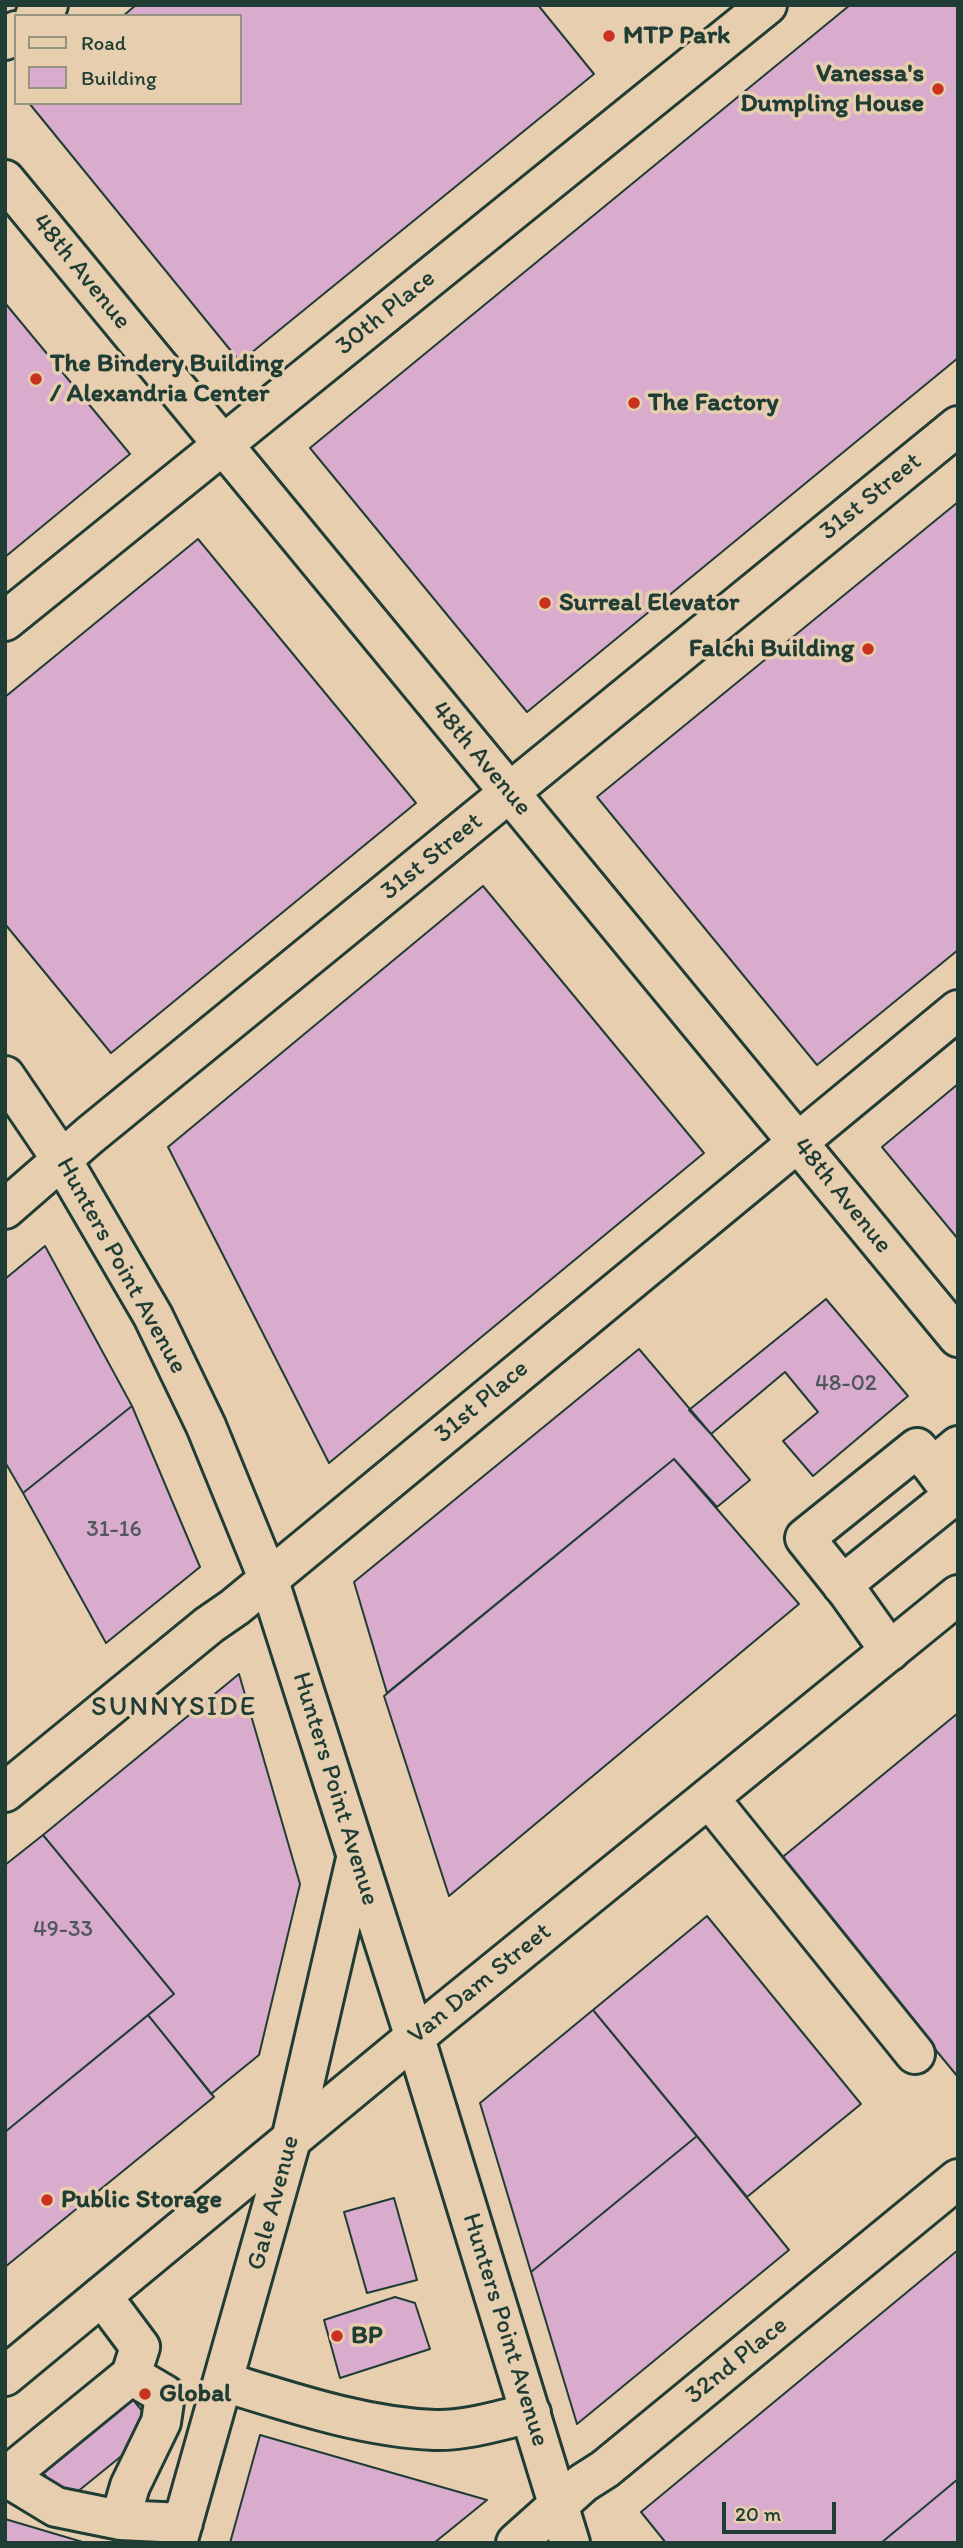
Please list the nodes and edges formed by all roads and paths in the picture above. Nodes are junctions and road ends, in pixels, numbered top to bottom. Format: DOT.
graph roads {
  1 [pos="766,5"];
  2 [pos="5,180"];
  3 [pos="958,426"];
  4 [pos="222,446"];
  5 [pos="5,621"];
  6 [pos="509,794"];
  7 [pos="958,1010"];
  8 [pos="5,1076"];
  9 [pos="798,1142"];
  10 [pos="62,1160"];
  11 [pos="5,1209"];
  12 [pos="958,1337"];
  13 [pos="951,1477"];
  14 [pos="268,1578"];
  15 [pos="842,1585"];
  16 [pos="958,1595"];
  17 [pos="890,1651"];
  18 [pos="5,1792"];
  19 [pos="709,1798"];
  20 [pos="356,1859"];
  21 [pos="415,2038"];
  22 [pos="915,2054"];
  23 [pos="291,2140"];
  24 [pos="958,2179"];
  25 [pos="102,2296"];
  26 [pos="131,2375"];
  27 [pos="5,2376"];
  28 [pos="165,2395"];
  29 [pos="221,2396"];
  30 [pos="531,2413"];
  31 [pos="6,2476"];
  32 [pos="560,2506"];
  33 [pos="120,2521"];
  34 [pos="180,2533"];
  35 [pos="516,2543"];
  36 [pos="570,2543"];
  1 -- 4 [label="street, 30th Place"];
  2 -- 4 [label="street, 48th Avenue"];
  3 -- 6 [label="street, 31st Street"];
  4 -- 5 [label="street, 30th Place"];
  4 -- 6 [label="street, 48th Avenue"];
  6 -- 9 [label="street, 48th Avenue"];
  6 -- 10 [label="street, 31st Street"];
  7 -- 9 [label="street, 31st Place"];
  8 -- 10 [label="street, Hunters Point Avenue"];
  9 -- 12 [label="street, 48th Avenue"];
  9 -- 14 [label="street, 31st Place"];
  10 -- 11 [label="street, 31st Street"];
  10 -- 14 [label="street, Hunters Point Avenue"];
  13 -- 15 [label="street"];
  13 -- 15 [label="street"];
  14 -- 18 [label="street, 31st Place"];
  14 -- 20 [label="street, Hunters Point Avenue"];
  15 -- 17 [label="street"];
  16 -- 17 [label="street, Van Dam Street"];
  17 -- 19 [label="street, Van Dam Street"];
  19 -- 21 [label="street, Van Dam Street"];
  19 -- 22 [label="street"];
  20 -- 21 [label="street, Hunters Point Avenue"];
  20 -- 23 [label="street, Gale Avenue"];
  21 -- 23 [label="street, Van Dam Street"];
  21 -- 30 [label="street, Hunters Point Avenue"];
  23 -- 25 [label="street, Van Dam Street"];
  23 -- 29 [label="street, Gale Avenue"];
  24 -- 32 [label="street, 32nd Place"];
  25 -- 26 [label="street"];
  25 -- 27 [label="street, Van Dam Street"];
  26 -- 28 [label="street"];
  26 -- 31 [label="street"];
  28 -- 29 [label="street"];
  28 -- 33 [label="street"];
  29 -- 30 [label="street"];
  29 -- 34 [label="street, Gale Avenue"];
  30 -- 32 [label="street, Hunters Point Avenue"];
  31 -- 33 [label="street"];
  32 -- 35 [label="street, 32nd Place"];
  32 -- 36 [label="street, Hunters Point Avenue"];
  33 -- 34 [label="street"];
}
